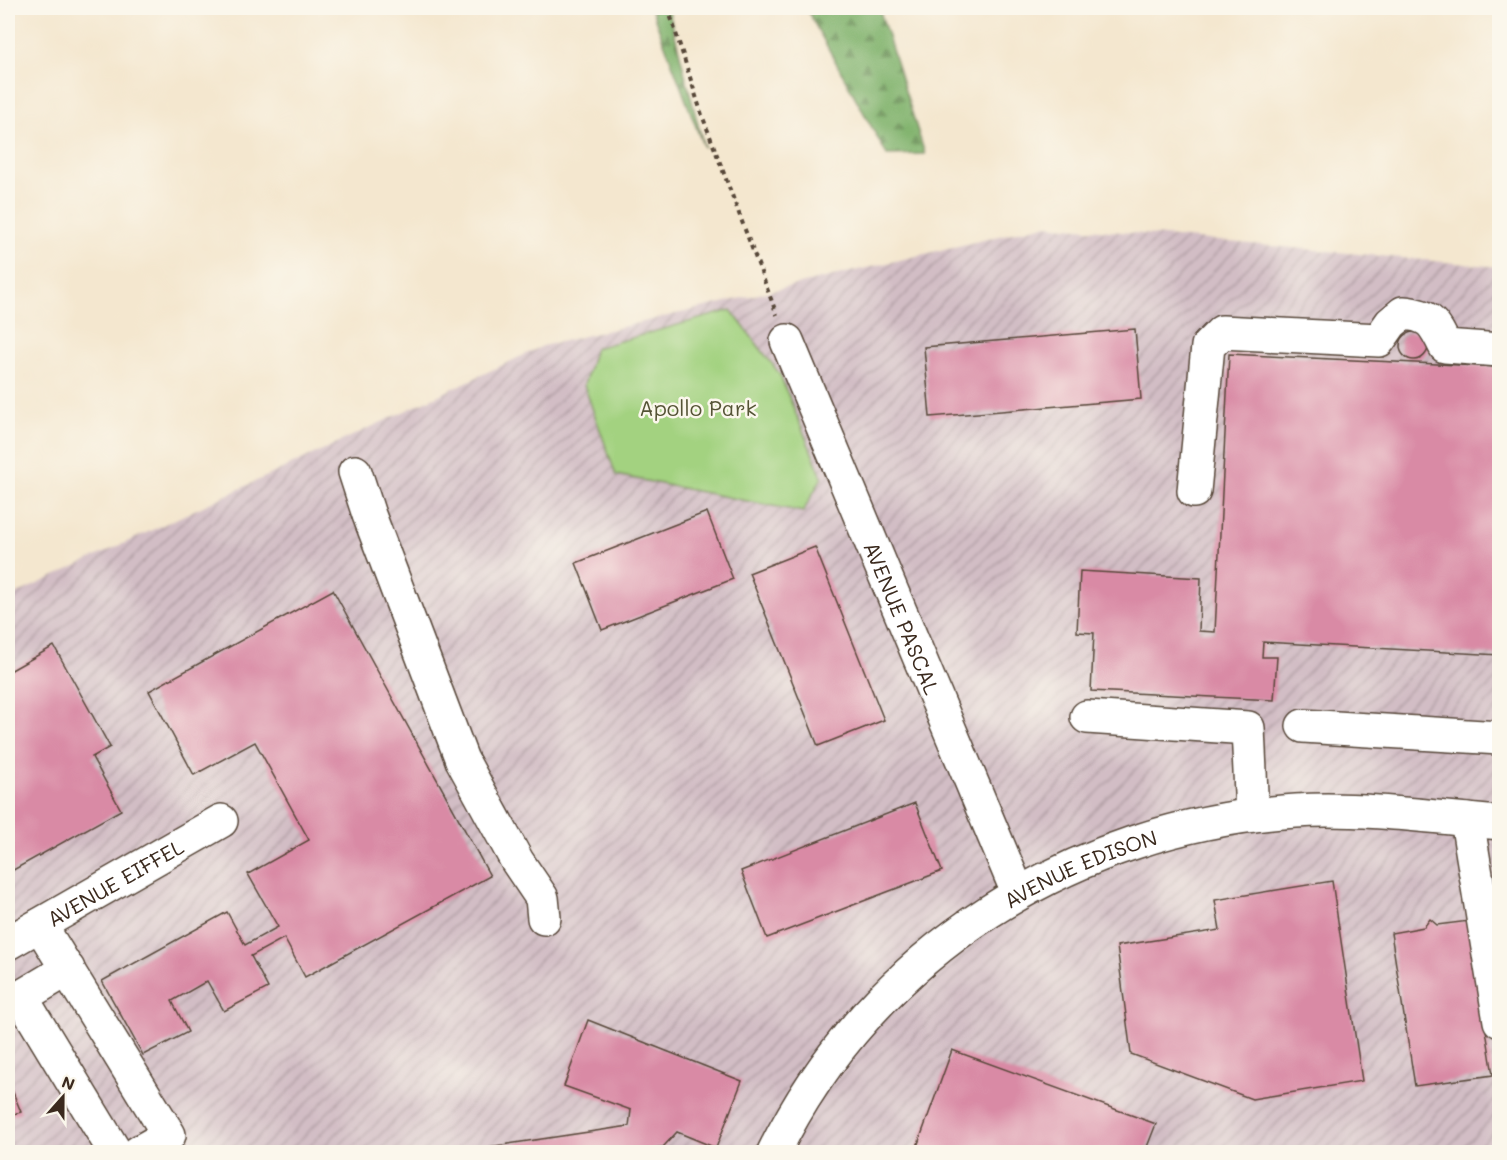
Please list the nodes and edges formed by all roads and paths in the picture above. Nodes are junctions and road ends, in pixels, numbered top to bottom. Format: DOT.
graph roads {
  1 [pos="668,8"];
  2 [pos="788,341"];
  3 [pos="1500,350"];
  4 [pos="355,472"];
  5 [pos="1194,491"];
  6 [pos="1087,717"];
  7 [pos="1303,726"];
  8 [pos="1500,738"];
  9 [pos="1252,815"];
  10 [pos="1467,820"];
  11 [pos="221,821"];
  12 [pos="1500,823"];
  13 [pos="1018,893"];
  14 [pos="544,918"];
  15 [pos="40,925"];
  16 [pos="8,943"];
  17 [pos="68,969"];
  18 [pos="1500,1021"];
  19 [pos="115,1152"];
  20 [pos="140,1152"];
  21 [pos="774,1152"];
  1 -- 2 [label="path"];
  2 -- 13 [label="street, AVENUE PASCAL"];
  3 -- 5 [label="street"];
  4 -- 14 [label="street"];
  6 -- 9 [label="street"];
  7 -- 8 [label="street"];
  9 -- 10 [label="street, AVENUE EDISON"];
  9 -- 13 [label="street, AVENUE EDISON"];
  10 -- 12 [label="street, AVENUE EDISON"];
  10 -- 18 [label="street"];
  11 -- 15 [label="street, AVENUE EIFFEL"];
  13 -- 21 [label="street, AVENUE EDISON"];
  15 -- 16 [label="street, AVENUE EIFFEL"];
  15 -- 17 [label="street"];
  17 -- 19 [label="street"];
  17 -- 20 [label="street"];
}
